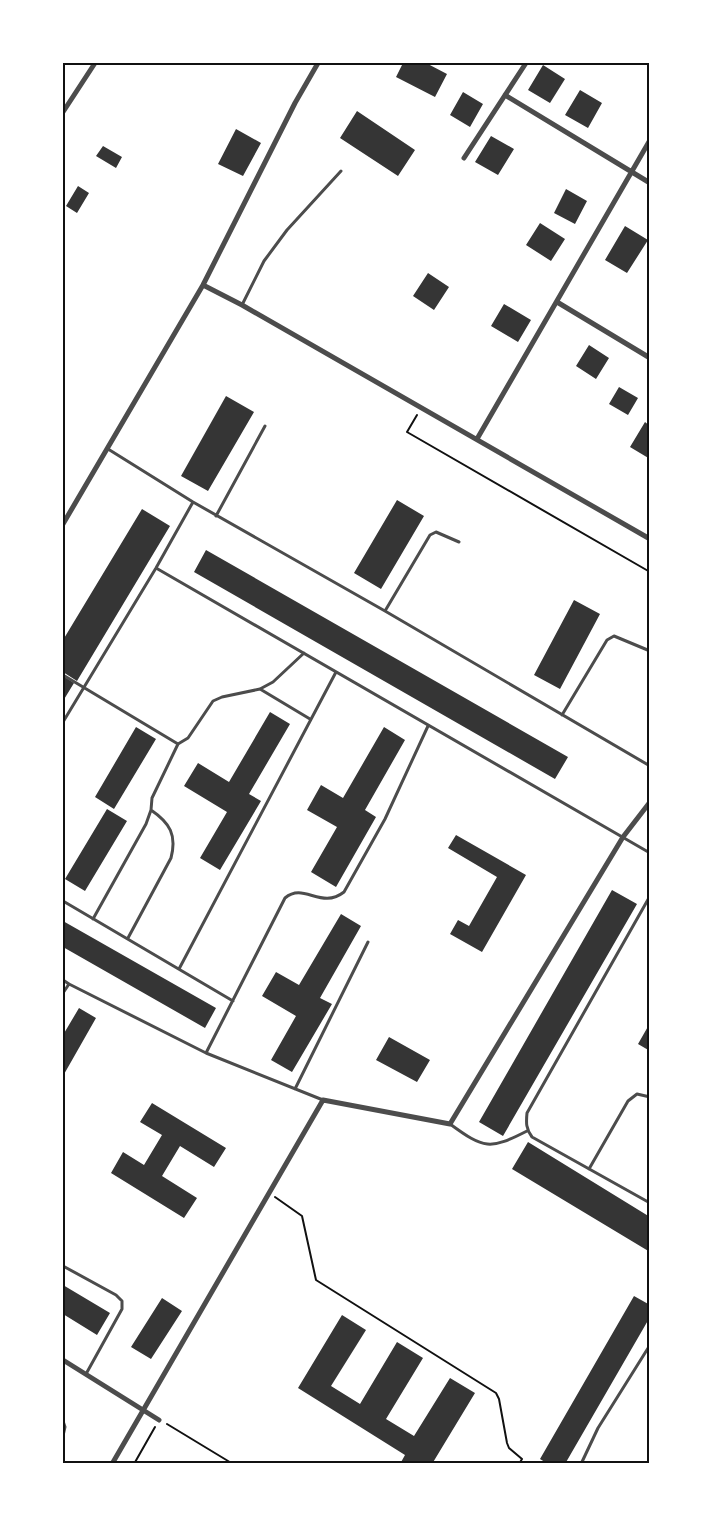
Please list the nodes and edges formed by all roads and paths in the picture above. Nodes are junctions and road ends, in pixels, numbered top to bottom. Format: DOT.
graph roads {
  1 [pos="94,63"];
  2 [pos="318,63"];
  3 [pos="526,63"];
  4 [pos="505,95"];
  5 [pos="63,112"];
  6 [pos="650,140"];
  7 [pos="464,158"];
  8 [pos="341,171"];
  9 [pos="632,172"];
  10 [pos="650,183"];
  11 [pos="203,285"];
  12 [pos="557,302"];
  13 [pos="242,304"];
  14 [pos="650,358"];
  15 [pos="422,408"];
  16 [pos="265,426"];
  17 [pos="477,439"];
  18 [pos="106,448"];
  19 [pos="193,502"];
  20 [pos="216,516"];
  21 [pos="63,524"];
  22 [pos="650,539"];
  23 [pos="459,542"];
  24 [pos="156,568"];
  25 [pos="650,572"];
  26 [pos="385,611"];
  27 [pos="650,651"];
  28 [pos="304,653"];
  29 [pos="336,672"];
  30 [pos="63,675"];
  31 [pos="84,687"];
  32 [pos="260,690"];
  33 [pos="562,715"];
  34 [pos="310,719"];
  35 [pos="63,722"];
  36 [pos="428,725"];
  37 [pos="178,744"];
  38 [pos="650,766"];
  39 [pos="650,802"];
  40 [pos="151,810"];
  41 [pos="623,837"];
  42 [pos="650,853"];
  43 [pos="650,896"];
  44 [pos="63,901"];
  45 [pos="93,919"];
  46 [pos="128,939"];
  47 [pos="368,942"];
  48 [pos="178,969"];
  49 [pos="63,980"];
  50 [pos="69,984"];
  51 [pos="63,993"];
  52 [pos="233,1001"];
  53 [pos="206,1053"];
  54 [pos="295,1089"];
  55 [pos="650,1097"];
  56 [pos="323,1100"];
  57 [pos="450,1124"];
  58 [pos="527,1131"];
  59 [pos="589,1169"];
  60 [pos="269,1192"];
  61 [pos="650,1203"];
  62 [pos="63,1266"];
  63 [pos="650,1345"];
  64 [pos="63,1360"];
  65 [pos="86,1374"];
  66 [pos="142,1409"];
  67 [pos="159,1420"];
  68 [pos="63,1421"];
  69 [pos="63,1436"];
  70 [pos="112,1464"];
  71 [pos="134,1464"];
  72 [pos="233,1464"];
  73 [pos="519,1464"];
  74 [pos="581,1464"];
  1 -- 5 [label="street"];
  2 -- 11 [label="street"];
  3 -- 4 [label="street"];
  4 -- 7 [label="street"];
  4 -- 9 [label="street"];
  6 -- 9 [label="street"];
  8 -- 13 [label="lane"];
  9 -- 10 [label="street"];
  9 -- 12 [label="street"];
  11 -- 13 [label="street"];
  11 -- 18 [label="street"];
  12 -- 14 [label="street"];
  12 -- 17 [label="street"];
  13 -- 15 [label="street"];
  15 -- 17 [label="street"];
  15 -- 25 [label="path"];
  16 -- 20 [label="lane"];
  17 -- 22 [label="street"];
  18 -- 19 [label="lane"];
  18 -- 21 [label="street"];
  19 -- 20 [label="lane"];
  19 -- 24 [label="lane"];
  20 -- 26 [label="lane"];
  23 -- 26 [label="lane"];
  24 -- 28 [label="lane"];
  24 -- 31 [label="lane"];
  26 -- 33 [label="lane"];
  27 -- 33 [label="lane"];
  28 -- 29 [label="lane"];
  28 -- 32 [label="lane"];
  29 -- 34 [label="lane"];
  29 -- 36 [label="lane"];
  30 -- 31 [label="lane"];
  31 -- 35 [label="lane"];
  31 -- 37 [label="lane"];
  32 -- 34 [label="lane"];
  32 -- 37 [label="lane"];
  33 -- 38 [label="lane"];
  34 -- 48 [label="lane"];
  36 -- 41 [label="lane"];
  36 -- 52 [label="lane"];
  37 -- 40 [label="lane"];
  39 -- 41 [label="street"];
  40 -- 45 [label="lane"];
  40 -- 46 [label="lane"];
  41 -- 42 [label="lane"];
  41 -- 57 [label="street"];
  43 -- 58 [label="lane"];
  44 -- 45 [label="lane"];
  45 -- 46 [label="lane"];
  46 -- 48 [label="lane"];
  47 -- 54 [label="lane"];
  48 -- 52 [label="lane"];
  49 -- 50 [label="lane"];
  50 -- 51 [label="lane"];
  50 -- 53 [label="lane"];
  52 -- 53 [label="lane"];
  53 -- 54 [label="lane"];
  54 -- 56 [label="lane"];
  55 -- 59 [label="lane"];
  56 -- 57 [label="street"];
  56 -- 60 [label="street"];
  57 -- 58 [label="lane"];
  58 -- 59 [label="lane"];
  59 -- 61 [label="lane"];
  60 -- 66 [label="street"];
  60 -- 73 [label="path"];
  62 -- 65 [label="lane"];
  63 -- 74 [label="lane"];
  64 -- 65 [label="street"];
  65 -- 66 [label="street"];
  66 -- 67 [label="street"];
  66 -- 70 [label="street"];
  67 -- 71 [label="path"];
  67 -- 72 [label="path"];
  68 -- 69 [label="lane"];
}
